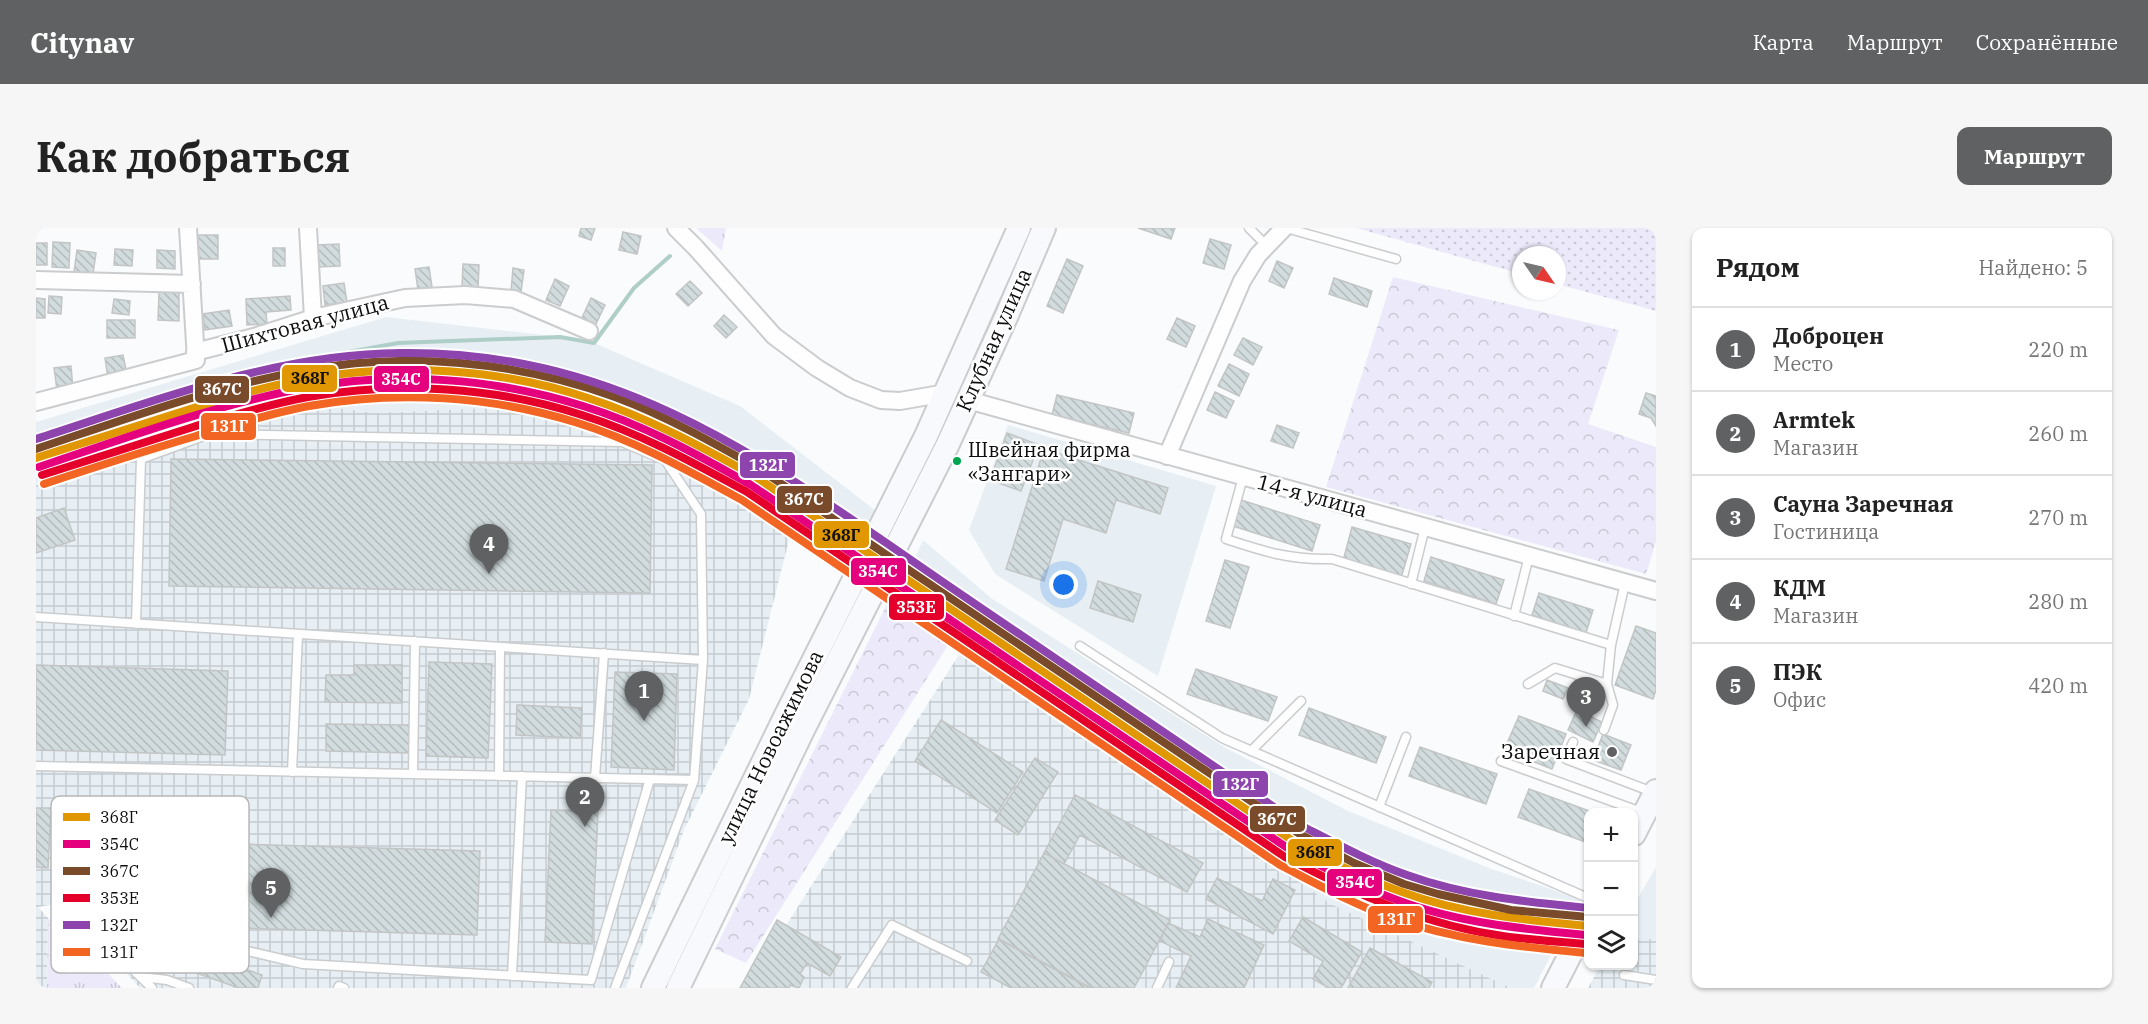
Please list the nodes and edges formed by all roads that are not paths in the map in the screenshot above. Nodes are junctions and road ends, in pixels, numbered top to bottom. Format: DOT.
graph roads {
  1 [pos="188,228"];
  2 [pos="308,228"];
  3 [pos="676,228"];
  4 [pos="1019,228"];
  5 [pos="1044,228"];
  6 [pos="1249,228"];
  7 [pos="1285,228"];
  8 [pos="1267,246"];
  9 [pos="1396,259"];
  10 [pos="36,280"];
  11 [pos="192,284"];
  12 [pos="313,318"];
  13 [pos="589,331"];
  14 [pos="196,356"];
  15 [pos="946,393"];
  16 [pos="968,400"];
  17 [pos="36,402"];
  18 [pos="1167,456"];
  19 [pos="1243,477"];
  20 [pos="901,512"];
  21 [pos="1425,527"];
  22 [pos="1529,556"];
  23 [pos="1625,583"];
  24 [pos="1411,584"];
  25 [pos="1656,591"];
  26 [pos="1514,616"];
  27 [pos="36,617"];
  28 [pos="136,624"];
  29 [pos="298,634"];
  30 [pos="416,641"];
  31 [pos="1611,645"];
  32 [pos="1080,646"];
  33 [pos="500,647"];
  34 [pos="604,653"];
  35 [pos="703,660"];
  36 [pos="1528,684"];
  37 [pos="1607,684"];
  38 [pos="1301,700"];
  39 [pos="1604,730"];
  40 [pos="1406,737"];
  41 [pos="1573,742"];
  42 [pos="1251,751"];
  43 [pos="1501,761"];
  44 [pos="36,766"];
  45 [pos="292,772"];
  46 [pos="413,774"];
  47 [pos="499,776"];
  48 [pos="522,776"];
  49 [pos="595,778"];
  50 [pos="650,779"];
  51 [pos="694,780"];
  52 [pos="1655,792"];
  53 [pos="1379,807"];
  54 [pos="1644,813"];
  55 [pos="1638,826"];
  56 [pos="1584,896"];
  57 [pos="1584,928"];
  58 [pos="249,952"];
  59 [pos="967,961"];
  60 [pos="1170,962"];
  61 [pos="137,973"];
  62 [pos="1624,975"];
  63 [pos="512,976"];
  64 [pos="141,977"];
  65 [pos="1656,980"];
  66 [pos="178,986"];
  67 [pos="152,988"];
  68 [pos="189,988"];
  69 [pos="338,988"];
  70 [pos="344,988"];
  71 [pos="615,988"];
  72 [pos="652,988"];
  73 [pos="678,988"];
  74 [pos="852,988"];
  75 [pos="1156,988"];
  76 [pos="1553,988"];
  1 -- 11 [label="street"];
  2 -- 12 [label="street"];
  3 -- 15 [label="street"];
  4 -- 15 [label="main road, Клубная улица"];
  5 -- 16 [label="main road, Клубная улица"];
  6 -- 8 [label="lane"];
  7 -- 8 [label="street"];
  7 -- 9 [label="lane"];
  8 -- 18 [label="street"];
  10 -- 11 [label="street"];
  11 -- 14 [label="street"];
  12 -- 13 [label="street, Шихтовая улица"];
  12 -- 14 [label="street, Шихтовая улица"];
  14 -- 17 [label="street, Шихтовая улица"];
  15 -- 16 [label="main road"];
  15 -- 20 [label="main road, Клубная улица"];
  16 -- 18 [label="street, 14-я улица"];
  16 -- 20 [label="main road, Клубная улица"];
  18 -- 19 [label="street, 14-я улица"];
  19 -- 21 [label="street, 14-я улица"];
  19 -- 24 [label="lane"];
  20 -- 72 [label="main road, улица Новоажимова"];
  20 -- 73 [label="main road, улица Новоажимова"];
  21 -- 22 [label="street, 14-я улица"];
  21 -- 24 [label="lane"];
  22 -- 23 [label="street, 14-я улица"];
  22 -- 26 [label="lane"];
  23 -- 25 [label="street, 14-я улица"];
  23 -- 31 [label="lane"];
  24 -- 26 [label="lane"];
  26 -- 31 [label="lane"];
  27 -- 28 [label="lane"];
  28 -- 29 [label="lane"];
  28 -- 35 [label="lane"];
  29 -- 30 [label="lane"];
  29 -- 45 [label="lane"];
  30 -- 33 [label="lane"];
  30 -- 46 [label="lane"];
  31 -- 37 [label="lane"];
  32 -- 42 [label="lane"];
  33 -- 34 [label="lane"];
  33 -- 47 [label="lane"];
  34 -- 35 [label="lane"];
  34 -- 49 [label="lane"];
  35 -- 51 [label="lane"];
  36 -- 37 [label="lane"];
  37 -- 39 [label="lane"];
  38 -- 42 [label="lane"];
  40 -- 53 [label="lane"];
  41 -- 52 [label="lane"];
  42 -- 53 [label="lane"];
  43 -- 54 [label="lane"];
  44 -- 45 [label="lane"];
  45 -- 46 [label="lane"];
  46 -- 47 [label="lane"];
  47 -- 48 [label="lane"];
  48 -- 49 [label="lane"];
  48 -- 63 [label="lane"];
  49 -- 50 [label="lane"];
  50 -- 51 [label="lane"];
  50 -- 63 [label="lane"];
  51 -- 71 [label="lane"];
  52 -- 54 [label="main road"];
  53 -- 56 [label="lane"];
  54 -- 55 [label="main road"];
  57 -- 76 [label="main road"];
  58 -- 63 [label="lane"];
  59 -- 74 [label="lane"];
  60 -- 75 [label="lane"];
  61 -- 64 [label="lane"];
  62 -- 65 [label="lane"];
  64 -- 66 [label="lane"];
  64 -- 67 [label="lane"];
  66 -- 68 [label="lane"];
  69 -- 70 [label="lane"];
}
